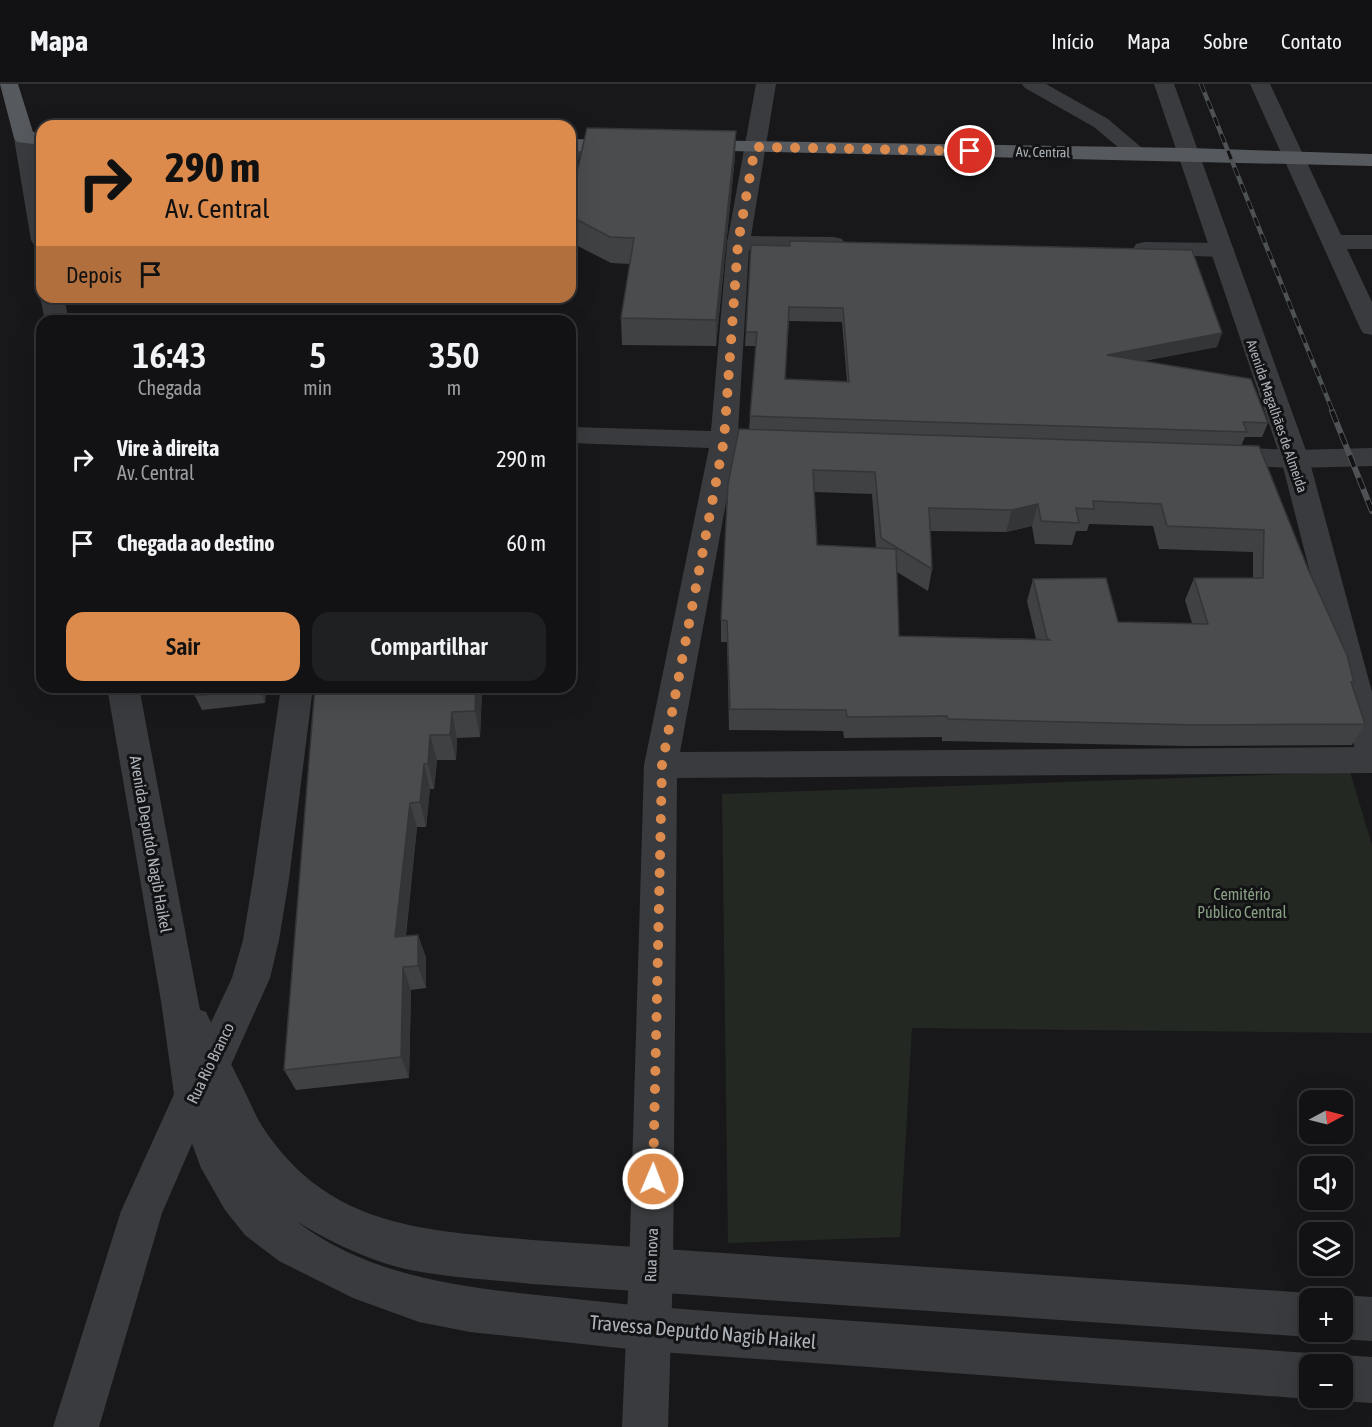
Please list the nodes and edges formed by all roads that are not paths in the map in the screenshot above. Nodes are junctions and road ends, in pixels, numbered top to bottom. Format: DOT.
graph roads {
  1 [pos="8,84"];
  2 [pos="766,84"];
  3 [pos="1032,84"];
  4 [pos="1164,84"];
  5 [pos="1260,84"];
  6 [pos="33,138"];
  7 [pos="648,146"];
  8 [pos="671,146"];
  9 [pos="755,147"];
  10 [pos="576,149"];
  11 [pos="1138,154"];
  12 [pos="1189,154"];
  13 [pos="1294,158"];
  14 [pos="1372,160"];
  15 [pos="36,172"];
  16 [pos="1333,242"];
  17 [pos="1372,242"];
  18 [pos="738,243"];
  19 [pos="856,245"];
  20 [pos="1116,249"];
  21 [pos="1223,250"];
  22 [pos="1372,328"];
  23 [pos="576,435"];
  24 [pos="724,440"];
  25 [pos="772,442"];
  26 [pos="1200,456"];
  27 [pos="1372,457"];
  28 [pos="1295,459"];
  29 [pos="124,693"];
  30 [pos="296,693"];
  31 [pos="1372,753"];
  32 [pos="1372,760"];
  33 [pos="662,765"];
  34 [pos="203,1078"];
  35 [pos="651,1270"];
  36 [pos="1299,1314"];
  37 [pos="1353,1318"];
  38 [pos="1372,1319"];
  39 [pos="647,1329"];
  40 [pos="1299,1375"];
  41 [pos="1353,1379"];
  42 [pos="1372,1380"];
  43 [pos="76,1427"];
  44 [pos="645,1427"];
  1 -- 6 [label="main road"];
  2 -- 9 [label="street, Rua nova"];
  3 -- 11 [label="street"];
  4 -- 12 [label="street, Avenida Magalhães de Almeida"];
  5 -- 13 [label="street"];
  6 -- 15 [label="street"];
  7 -- 10 [label="main road"];
  8 -- 9 [label="main road, Av. Central"];
  9 -- 11 [label="main road, Av. Central"];
  9 -- 18 [label="street, Rua nova"];
  11 -- 12 [label="main road, Av. Central"];
  12 -- 13 [label="main road, Av. Central"];
  12 -- 21 [label="street, Avenida Magalhães de Almeida"];
  13 -- 14 [label="main road, Av. Central"];
  13 -- 16 [label="street"];
  16 -- 17 [label="street"];
  16 -- 22 [label="street"];
  18 -- 19 [label="street"];
  18 -- 24 [label="street, Rua nova"];
  20 -- 21 [label="street"];
  21 -- 28 [label="street, Avenida Magalhães de Almeida"];
  23 -- 24 [label="street"];
  24 -- 25 [label="street"];
  24 -- 33 [label="street, Rua nova"];
  26 -- 28 [label="street"];
  27 -- 28 [label="street"];
  28 -- 31 [label="street, Avenida Magalhães de Almeida"];
  29 -- 34 [label="street, Avenida Deputdo Nagib Haikel"];
  30 -- 34 [label="street, Rua Rio Branco"];
  32 -- 33 [label="street"];
  33 -- 35 [label="street, Rua nova"];
  34 -- 35 [label="street"];
  34 -- 39 [label="street, Travessa Deputdo Nagib Haikel"];
  34 -- 43 [label="street, Rua Rio Branco"];
  35 -- 36 [label="street"];
  35 -- 39 [label="street, Rua nova"];
  37 -- 38 [label="street"];
  39 -- 40 [label="street, Travessa Deputdo Nagib Haikel"];
  39 -- 44 [label="street, Rua nova"];
  41 -- 42 [label="street"];
}
